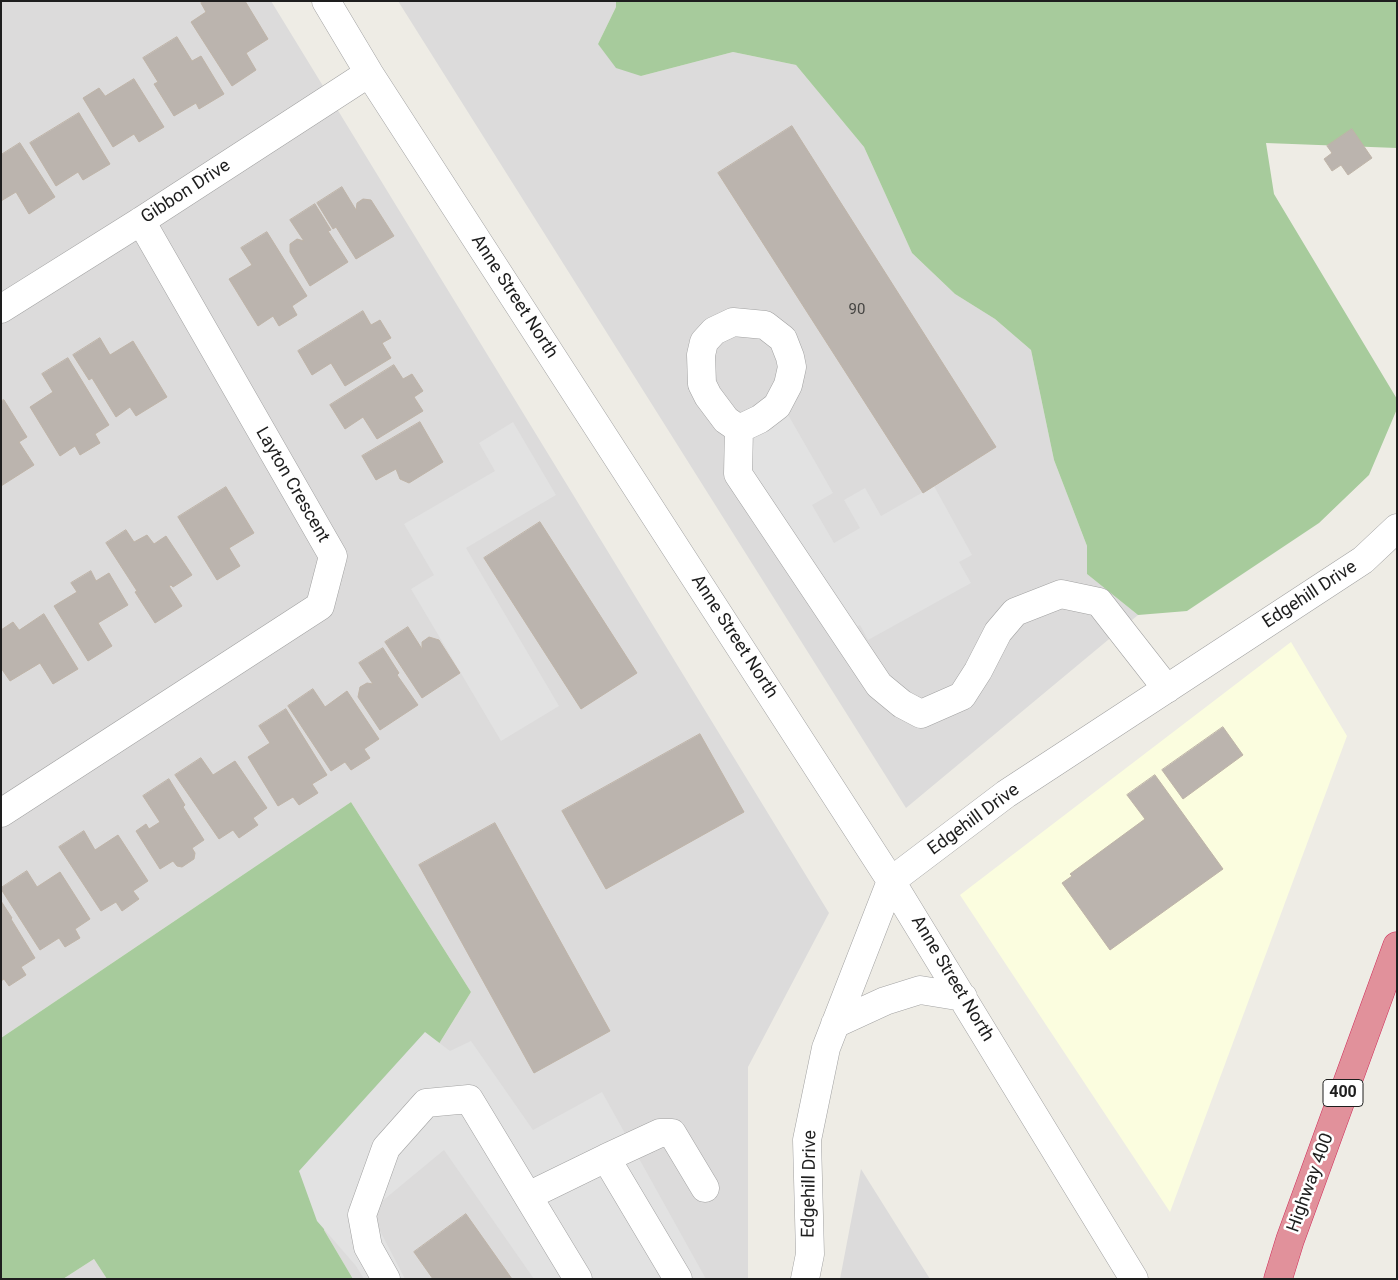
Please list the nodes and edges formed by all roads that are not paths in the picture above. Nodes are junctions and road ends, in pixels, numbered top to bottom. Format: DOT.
graph roads {
  1 [pos="326,1"];
  2 [pos="369,73"];
  3 [pos="141,221"];
  4 [pos="1,309"];
  5 [pos="739,429"];
  6 [pos="1397,528"];
  7 [pos="1167,689"];
  8 [pos="1,814"];
  9 [pos="892,881"];
  10 [pos="1397,946"];
  11 [pos="963,996"];
  12 [pos="835,1024"];
  13 [pos="606,1158"];
  14 [pos="704,1188"];
  15 [pos="528,1196"];
  16 [pos="386,1279"];
  17 [pos="578,1279"];
  18 [pos="678,1279"];
  19 [pos="805,1279"];
  20 [pos="1134,1279"];
  21 [pos="1278,1279"];
  1 -- 2 [label="street, Anne Street North"];
  2 -- 3 [label="street, Gibbon Drive"];
  2 -- 9 [label="street, Anne Street North"];
  3 -- 4 [label="street, Gibbon Drive"];
  3 -- 8 [label="street, Layton Crescent"];
  5 -- 7 [label="street"];
  6 -- 7 [label="street, Edgehill Drive"];
  7 -- 9 [label="street, Edgehill Drive"];
  9 -- 11 [label="street, Anne Street North"];
  9 -- 12 [label="street, Edgehill Drive"];
  10 -- 21 [label="highway, Highway 400 / 400"];
  11 -- 12 [label="street"];
  11 -- 20 [label="street, Anne Street North"];
  12 -- 19 [label="street, Edgehill Drive"];
  13 -- 14 [label="street"];
  13 -- 15 [label="street"];
  13 -- 18 [label="street"];
  15 -- 16 [label="street"];
  15 -- 17 [label="street"];
}
